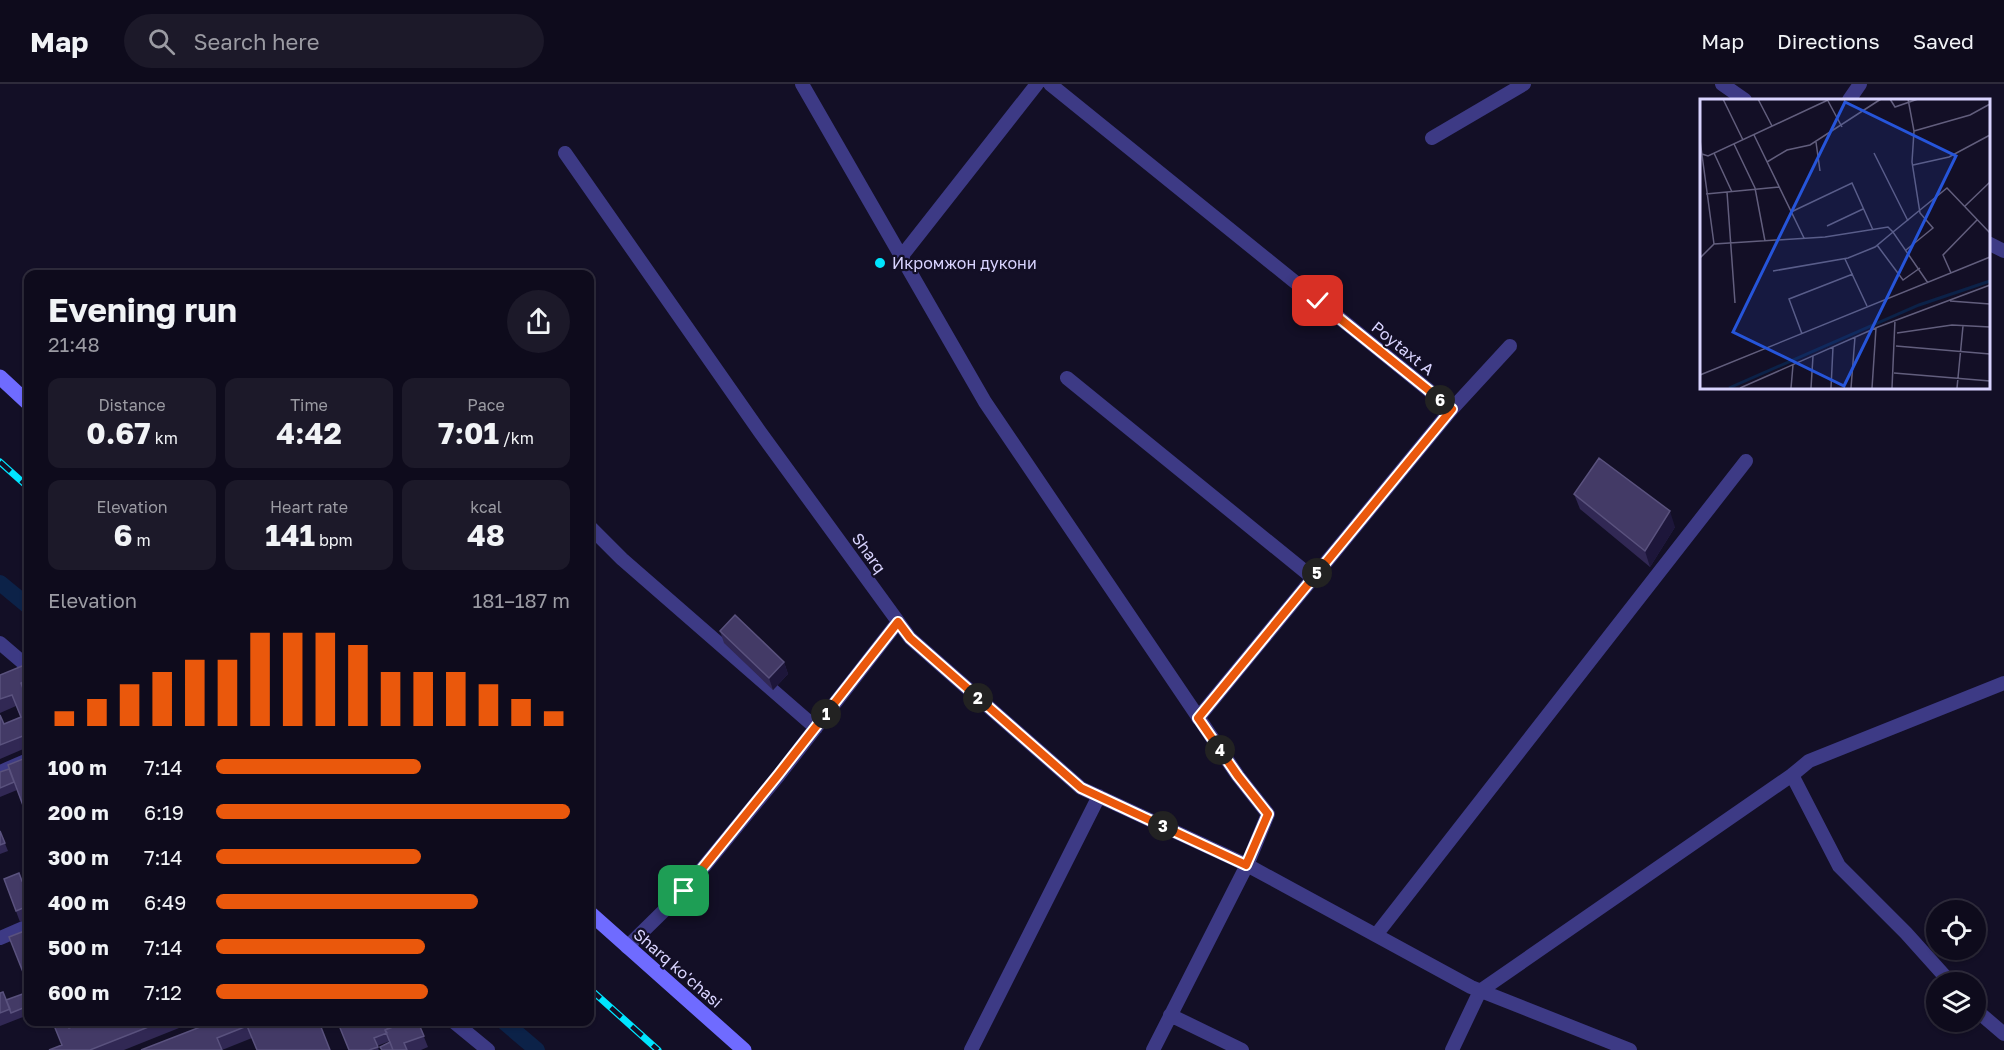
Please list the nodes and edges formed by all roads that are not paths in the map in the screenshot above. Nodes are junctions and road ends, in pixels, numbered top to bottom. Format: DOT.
graph roads {
  1 [pos="802,84"];
  2 [pos="1037,84"];
  3 [pos="1050,84"];
  4 [pos="1524,84"];
  5 [pos="1722,84"];
  6 [pos="1860,84"];
  7 [pos="1744,99"];
  8 [pos="1850,99"];
  9 [pos="1432,138"];
  10 [pos="565,153"];
  11 [pos="1989,244"];
  12 [pos="2004,251"];
  13 [pos="901,257"];
  14 [pos="1510,346"];
  15 [pos="0,377"];
  16 [pos="1067,378"];
  17 [pos="24,399"];
  18 [pos="1452,409"];
  19 [pos="1746,461"];
  20 [pos="594,531"];
  21 [pos="1313,578"];
  22 [pos="898,622"];
  23 [pos="0,643"];
  24 [pos="24,664"];
  25 [pos="2004,683"];
  26 [pos="1198,718"];
  27 [pos="816,728"];
  28 [pos="24,762"];
  29 [pos="0,772"];
  30 [pos="1792,775"];
  31 [pos="1099,796"];
  32 [pos="1246,865"];
  33 [pos="594,917"];
  34 [pos="24,928"];
  35 [pos="1376,935"];
  36 [pos="0,938"];
  37 [pos="627,947"];
  38 [pos="1941,972"];
  39 [pos="1480,990"];
  40 [pos="1170,1016"];
  41 [pos="1986,1019"];
  42 [pos="459,1026"];
  43 [pos="2004,1034"];
  44 [pos="488,1050"];
  45 [pos="744,1050"];
  46 [pos="970,1050"];
  47 [pos="1153,1050"];
  48 [pos="1242,1050"];
  49 [pos="1452,1050"];
  50 [pos="1630,1050"];
  1 -- 13 [label="street"];
  2 -- 13 [label="street"];
  3 -- 18 [label="street, Poytaxt A"];
  4 -- 9 [label="street"];
  5 -- 7 [label="street"];
  6 -- 8 [label="street"];
  10 -- 22 [label="street, Sharq"];
  11 -- 12 [label="street"];
  13 -- 26 [label="street"];
  14 -- 18 [label="street"];
  15 -- 17 [label="main road"];
  16 -- 21 [label="street"];
  18 -- 21 [label="street"];
  19 -- 35 [label="street"];
  20 -- 27 [label="street"];
  21 -- 26 [label="street"];
  22 -- 27 [label="street"];
  22 -- 31 [label="street, Sharq"];
  23 -- 24 [label="street"];
  25 -- 30 [label="street"];
  26 -- 32 [label="street"];
  27 -- 37 [label="street"];
  28 -- 29 [label="street"];
  30 -- 38 [label="street"];
  30 -- 39 [label="street"];
  31 -- 32 [label="street, Sharq"];
  31 -- 46 [label="street"];
  32 -- 35 [label="street, Sharq"];
  32 -- 40 [label="street"];
  33 -- 37 [label="main road, Sharq ko'chasi"];
  34 -- 36 [label="street"];
  35 -- 39 [label="street, Sharq"];
  37 -- 45 [label="main road, Sharq ko'chasi"];
  39 -- 49 [label="street"];
  39 -- 50 [label="street, Sharq"];
  40 -- 47 [label="street"];
  40 -- 48 [label="street"];
  41 -- 43 [label="street"];
  42 -- 44 [label="street"];
}
